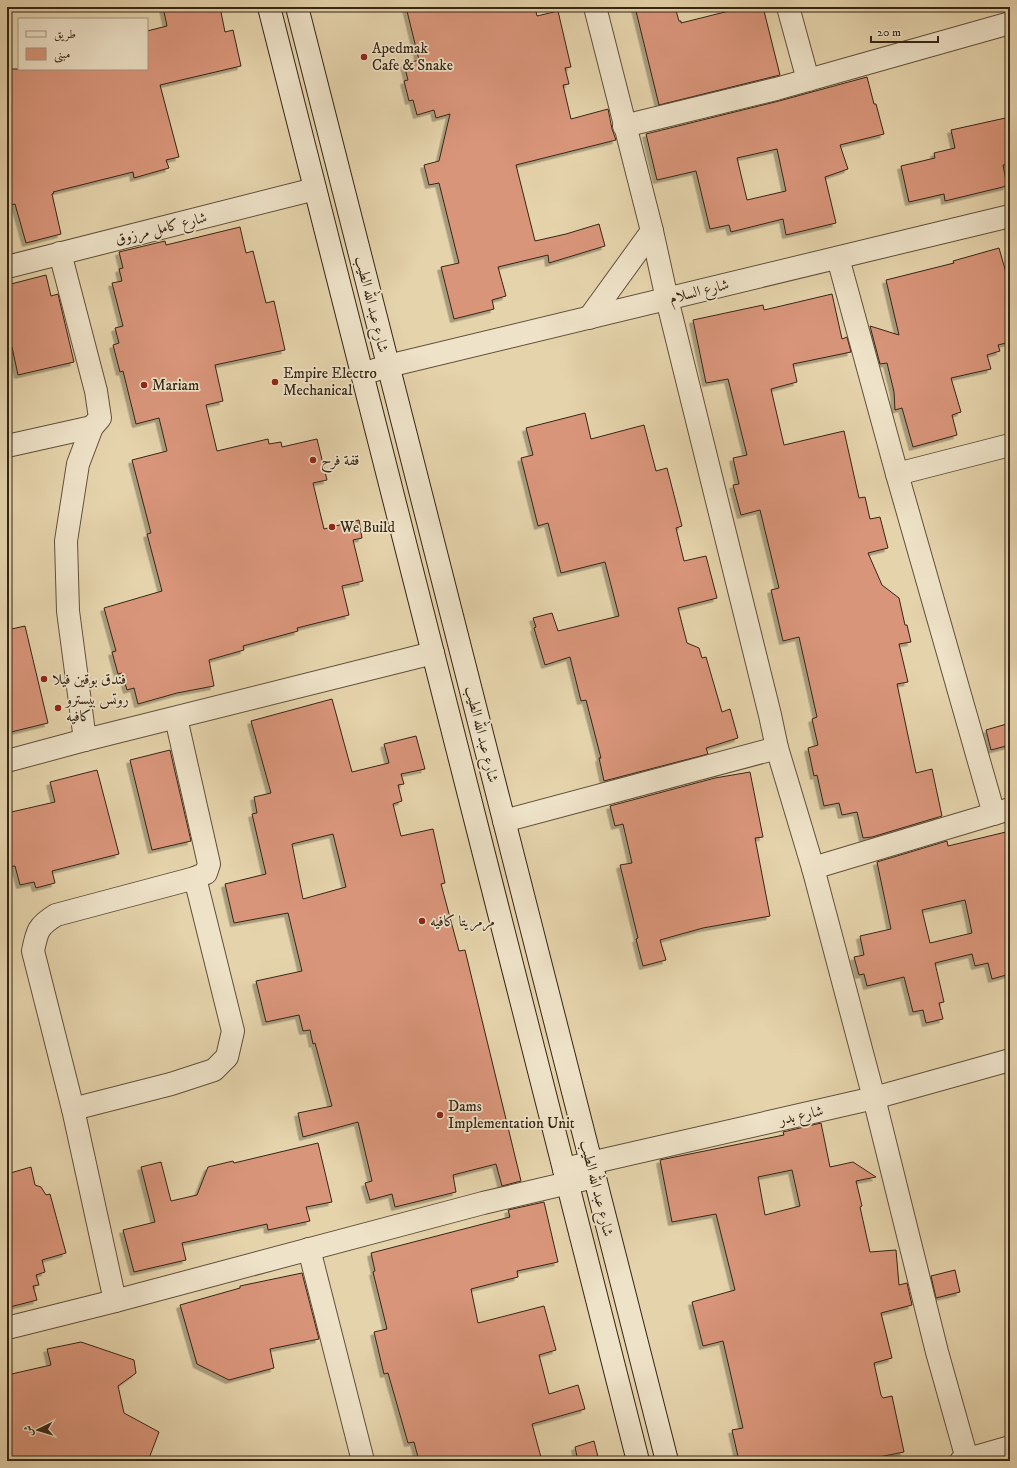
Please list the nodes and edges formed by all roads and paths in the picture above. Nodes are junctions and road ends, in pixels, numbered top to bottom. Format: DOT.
graph roads {
  1 [pos="269,7"];
  2 [pos="297,7"];
  3 [pos="595,7"];
  4 [pos="788,7"];
  5 [pos="1010,22"];
  6 [pos="808,80"];
  7 [pos="624,126"];
  8 [pos="315,189"];
  9 [pos="1010,216"];
  10 [pos="652,231"];
  11 [pos="60,253"];
  12 [pos="838,258"];
  13 [pos="7,267"];
  14 [pos="666,299"];
  15 [pos="589,318"];
  16 [pos="388,366"];
  17 [pos="362,374"];
  18 [pos="92,427"];
  19 [pos="1010,445"];
  20 [pos="7,446"];
  21 [pos="897,474"];
  22 [pos="433,653"];
  23 [pos="176,718"];
  24 [pos="85,740"];
  25 [pos="777,748"];
  26 [pos="7,761"];
  27 [pos="1002,812"];
  28 [pos="504,821"];
  29 [pos="813,868"];
  30 [pos="195,878"];
  31 [pos="1010,1060"];
  32 [pos="874,1098"];
  33 [pos="73,1109"];
  34 [pos="593,1170"];
  35 [pos="566,1176"];
  36 [pos="309,1249"];
  37 [pos="115,1301"];
  38 [pos="7,1328"];
  39 [pos="1010,1447"];
  40 [pos="964,1460"];
  41 [pos="363,1461"];
  42 [pos="638,1461"];
  43 [pos="666,1461"];
  1 -- 8 [label="street, شارع عبد الله الطيب"];
  2 -- 16 [label="street, شارع عبد الله الطيب"];
  3 -- 7 [label="street"];
  4 -- 6 [label="street"];
  5 -- 6 [label="street"];
  6 -- 7 [label="street"];
  7 -- 10 [label="street"];
  8 -- 11 [label="street, شارع كامل مرزوق"];
  8 -- 17 [label="street, شارع عبد الله الطيب"];
  9 -- 12 [label="street, شارع السلام"];
  10 -- 14 [label="street"];
  10 -- 15 [label="street"];
  11 -- 13 [label="street, شارع كامل مرزوق"];
  11 -- 18 [label="street"];
  12 -- 14 [label="street, شارع السلام"];
  12 -- 21 [label="street"];
  14 -- 15 [label="street, شارع السلام"];
  14 -- 25 [label="street"];
  15 -- 16 [label="street, شارع السلام"];
  16 -- 17 [label="street, شارع السلام"];
  16 -- 28 [label="street, شارع عبد الله الطيب"];
  17 -- 22 [label="street, شارع عبد الله الطيب"];
  18 -- 20 [label="street"];
  18 -- 24 [label="street"];
  19 -- 21 [label="street"];
  21 -- 27 [label="street"];
  22 -- 23 [label="street"];
  22 -- 35 [label="street, شارع عبد الله الطيب"];
  23 -- 24 [label="street"];
  23 -- 30 [label="street"];
  24 -- 26 [label="street"];
  25 -- 28 [label="street"];
  25 -- 29 [label="street"];
  27 -- 29 [label="street"];
  28 -- 34 [label="street, شارع عبد الله الطيب"];
  29 -- 32 [label="street"];
  30 -- 33 [label="street"];
  30 -- 33 [label="street"];
  31 -- 32 [label="street, شارع بدر"];
  32 -- 34 [label="street, شارع بدر"];
  32 -- 40 [label="street"];
  33 -- 37 [label="street"];
  34 -- 35 [label="street, شارع بدر"];
  34 -- 43 [label="street, شارع عبد الله الطيب"];
  35 -- 36 [label="street, شارع بدر"];
  35 -- 42 [label="street, شارع عبد الله الطيب"];
  36 -- 37 [label="street, شارع بدر"];
  36 -- 41 [label="street"];
  37 -- 38 [label="street, شارع بدر"];
  39 -- 40 [label="street"];
}
